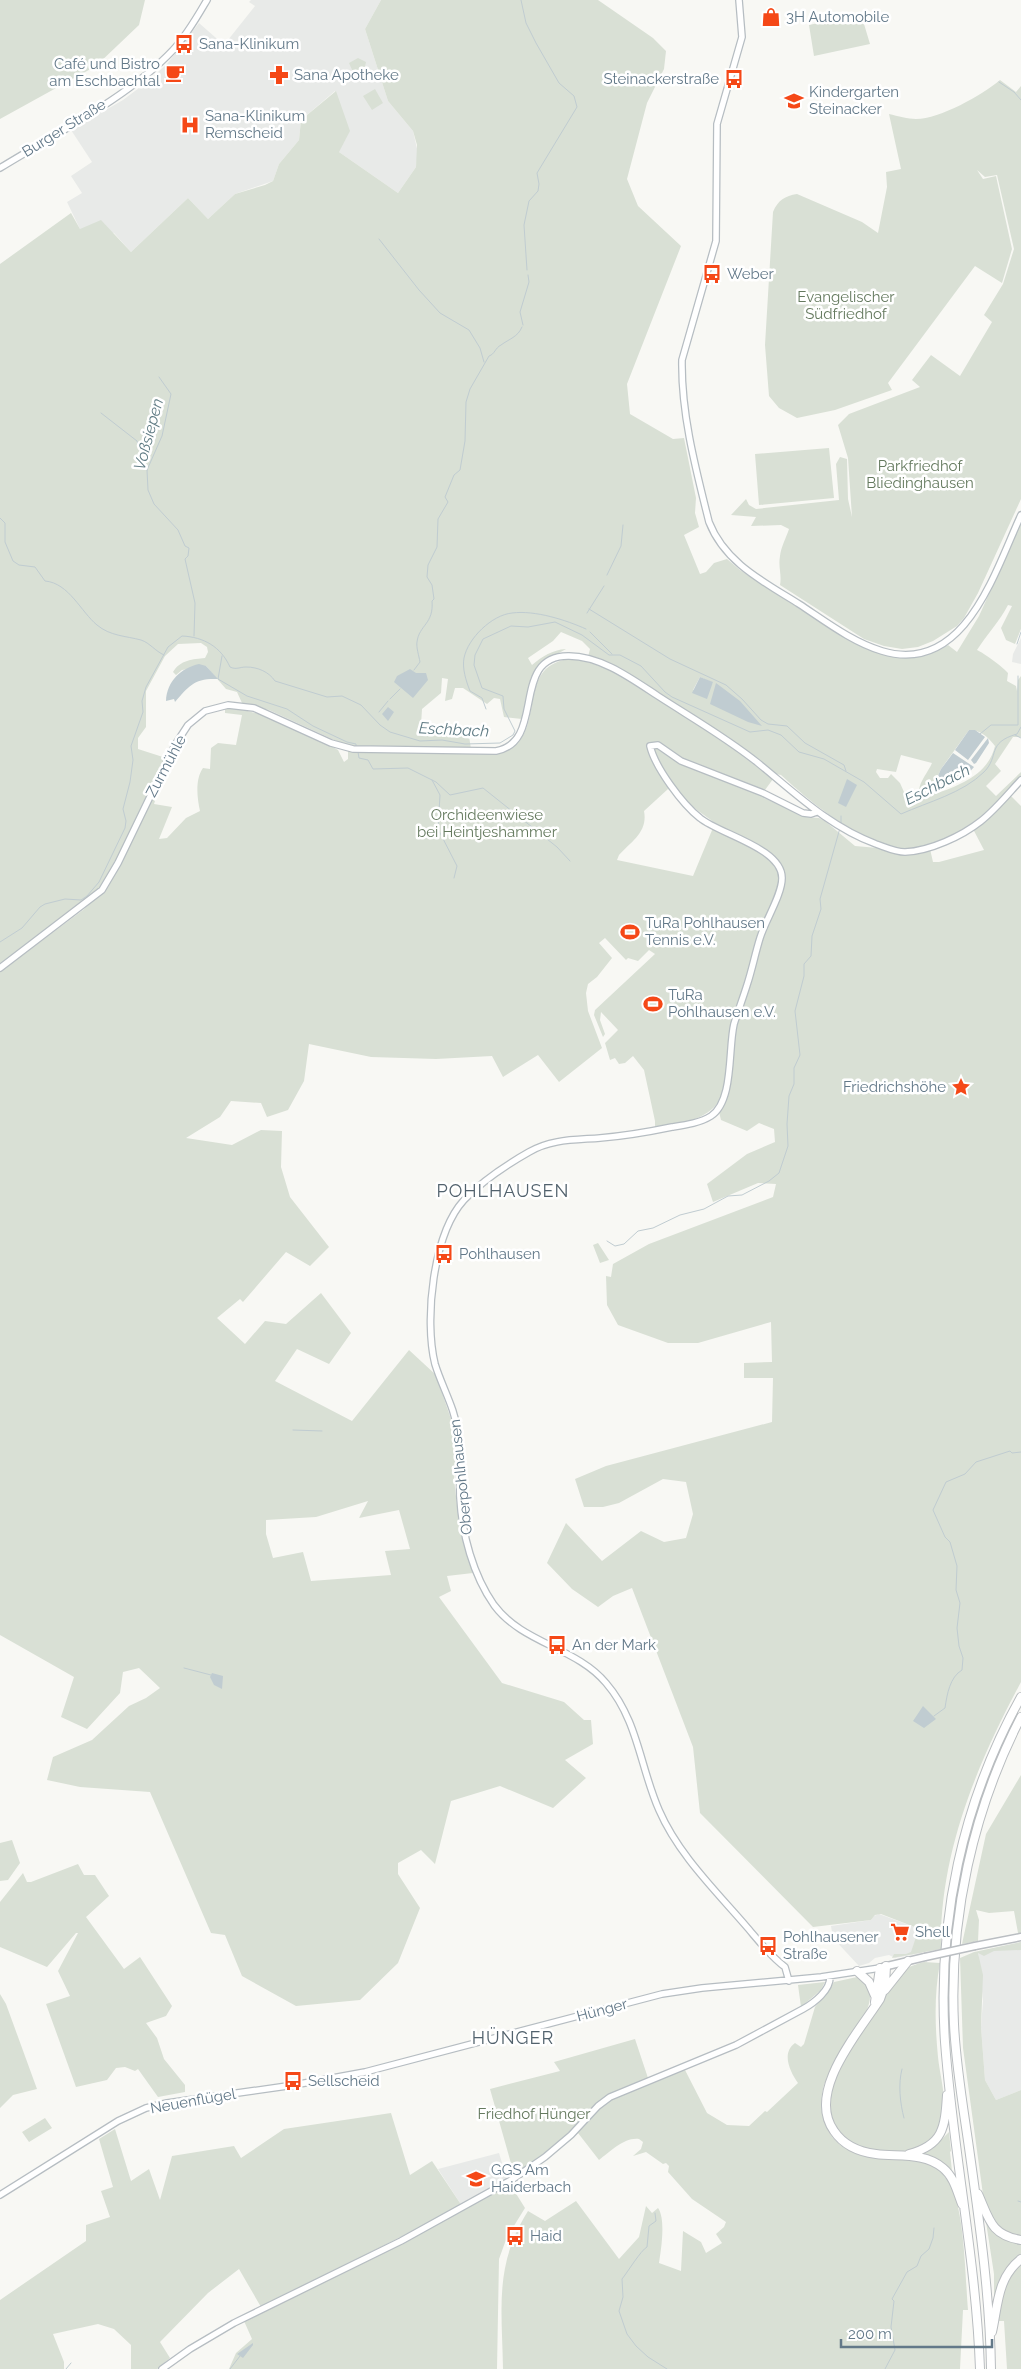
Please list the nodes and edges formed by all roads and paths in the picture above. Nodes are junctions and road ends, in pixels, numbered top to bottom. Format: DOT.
graph roads {
  1 [pos="207,0"];
  2 [pos="740,0"];
  3 [pos="0,168"];
  4 [pos="1021,515"];
  5 [pos="1021,780"];
  6 [pos="817,812"];
  7 [pos="0,968"];
  8 [pos="1021,1697"];
  9 [pos="1021,1717"];
  10 [pos="1021,1937"];
  11 [pos="908,1961"];
  12 [pos="883,1967"];
  13 [pos="857,1971"];
  14 [pos="830,1976"];
  15 [pos="786,1981"];
  16 [pos="884,1992"];
  17 [pos="876,1998"];
  18 [pos="871,2014"];
  19 [pos="948,2073"];
  20 [pos="319,2081"];
  21 [pos="905,2155"];
  22 [pos="974,2185"];
  23 [pos="0,2195"];
  24 [pos="968,2220"];
  25 [pos="1021,2240"];
  26 [pos="1021,2259"];
  27 [pos="990,2342"];
  28 [pos="162,2369"];
  29 [pos="980,2369"];
  30 [pos="991,2369"];
  1 -- 3 [label="main road, Burger Straße"];
  2 -- 4 [label="main road"];
  5 -- 6 [label="main road, Zurmühle"];
  6 -- 7 [label="main road, Zurmühle"];
  6 -- 15 [label="main road, Oberpohlhausen"];
  8 -- 19 [label="highway"];
  9 -- 22 [label="highway"];
  10 -- 11 [label="main road, Hünger, bridge"];
  11 -- 12 [label="main road, Hünger"];
  11 -- 16 [label="highway"];
  12 -- 13 [label="main road, Hünger"];
  12 -- 16 [label="highway"];
  12 -- 17 [label="highway"];
  13 -- 14 [label="main road, Hünger"];
  13 -- 17 [label="highway"];
  14 -- 15 [label="main road, Hünger"];
  14 -- 28 [label="main road"];
  15 -- 20 [label="main road, Hünger"];
  16 -- 18 [label="highway"];
  17 -- 18 [label="highway"];
  18 -- 21 [label="highway"];
  19 -- 21 [label="highway"];
  19 -- 24 [label="highway"];
  20 -- 23 [label="main road, Neuenflügel"];
  21 -- 24 [label="highway"];
  22 -- 25 [label="highway"];
  22 -- 27 [label="highway"];
  24 -- 29 [label="highway"];
  26 -- 27 [label="highway"];
  27 -- 30 [label="highway"];
}
